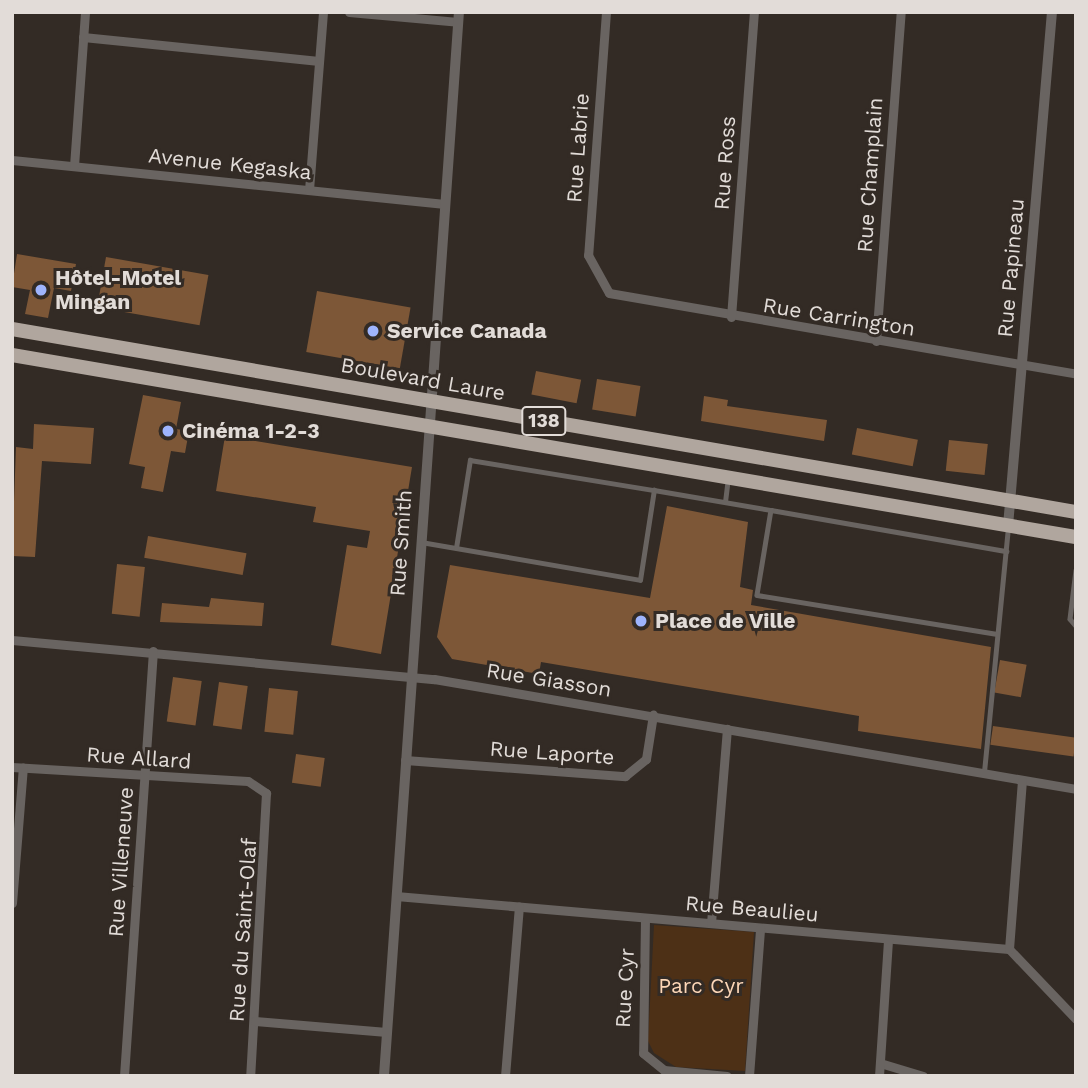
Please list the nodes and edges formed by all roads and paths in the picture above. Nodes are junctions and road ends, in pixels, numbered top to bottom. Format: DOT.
graph roads {
  1 [pos="85,12"];
  2 [pos="323,12"];
  3 [pos="349,12"];
  4 [pos="606,12"];
  5 [pos="754,12"];
  6 [pos="901,12"];
  7 [pos="1052,12"];
  8 [pos="459,17"];
  9 [pos="83,37"];
  10 [pos="319,61"];
  11 [pos="12,160"];
  12 [pos="74,166"];
  13 [pos="309,190"];
  14 [pos="445,204"];
  15 [pos="601,283"];
  16 [pos="731,317"];
  17 [pos="12,329"];
  18 [pos="876,341"];
  19 [pos="12,355"];
  20 [pos="1023,365"];
  21 [pos="1076,374"];
  22 [pos="430,402"];
  23 [pos="428,427"];
  24 [pos="729,478"];
  25 [pos="654,490"];
  26 [pos="1011,500"];
  27 [pos="725,502"];
  28 [pos="771,510"];
  29 [pos="1076,512"];
  30 [pos="1008,526"];
  31 [pos="1076,537"];
  32 [pos="420,541"];
  33 [pos="456,548"];
  34 [pos="1006,551"];
  35 [pos="1076,570"];
  36 [pos="1076,626"];
  37 [pos="997,634"];
  38 [pos="12,640"];
  39 [pos="153,651"];
  40 [pos="411,677"];
  41 [pos="653,715"];
  42 [pos="727,729"];
  43 [pos="405,760"];
  44 [pos="12,767"];
  45 [pos="23,767"];
  46 [pos="984,774"];
  47 [pos="145,775"];
  48 [pos="1022,780"];
  49 [pos="262,788"];
  50 [pos="1076,789"];
  51 [pos="396,896"];
  52 [pos="12,903"];
  53 [pos="519,907"];
  54 [pos="645,918"];
  55 [pos="711,923"];
  56 [pos="760,928"];
  57 [pos="888,939"];
  58 [pos="1009,949"];
  59 [pos="1076,1018"];
  60 [pos="255,1021"];
  61 [pos="387,1032"];
  62 [pos="880,1063"];
  63 [pos="124,1076"];
  64 [pos="250,1076"];
  65 [pos="384,1076"];
  66 [pos="505,1076"];
  67 [pos="727,1076"];
  68 [pos="749,1076"];
  69 [pos="879,1076"];
  70 [pos="923,1076"];
  1 -- 9 [label="street"];
  2 -- 10 [label="street"];
  3 -- 8 [label="street"];
  4 -- 15 [label="street, Rue Labrie"];
  5 -- 16 [label="street, Rue Ross"];
  6 -- 18 [label="street, Rue Champlain"];
  7 -- 20 [label="street, Rue Papineau"];
  8 -- 14 [label="street, Rue Smith"];
  9 -- 10 [label="street"];
  9 -- 12 [label="street"];
  10 -- 13 [label="street"];
  11 -- 12 [label="street, Avenue Kegaska"];
  12 -- 13 [label="street, Avenue Kegaska"];
  13 -- 14 [label="street, Avenue Kegaska"];
  14 -- 22 [label="street, Rue Smith"];
  15 -- 16 [label="street, Rue Carrington"];
  16 -- 18 [label="street, Rue Carrington"];
  17 -- 22 [label="highway, Boulevard Laure / 138"];
  18 -- 20 [label="street, Rue Carrington"];
  19 -- 23 [label="highway, 138"];
  20 -- 21 [label="street, Rue Carrington"];
  20 -- 26 [label="street, Rue Papineau"];
  22 -- 23 [label="street, Rue Smith"];
  22 -- 26 [label="highway, Boulevard Laure / 138"];
  23 -- 24 [label="highway, 138"];
  23 -- 32 [label="street, Rue Smith"];
  24 -- 27 [label="lane"];
  24 -- 30 [label="highway, 138"];
  25 -- 27 [label="lane"];
  25 -- 33 [label="lane"];
  25 -- 33 [label="lane"];
  26 -- 29 [label="highway, Boulevard Laure / 138"];
  26 -- 30 [label="street, Rue Papineau"];
  27 -- 28 [label="lane"];
  28 -- 34 [label="lane"];
  28 -- 37 [label="lane"];
  30 -- 31 [label="highway, 138"];
  30 -- 34 [label="lane"];
  32 -- 33 [label="lane"];
  32 -- 40 [label="street, Rue Smith"];
  34 -- 37 [label="lane"];
  35 -- 36 [label="lane"];
  37 -- 46 [label="lane"];
  38 -- 39 [label="street, Rue Giasson"];
  39 -- 40 [label="street, Rue Giasson"];
  39 -- 47 [label="street, Rue Villeneuve"];
  40 -- 41 [label="street, Rue Giasson"];
  40 -- 43 [label="street, Rue Smith"];
  41 -- 42 [label="street, Rue Giasson"];
  41 -- 43 [label="street, Rue Laporte"];
  42 -- 46 [label="street, Rue Giasson"];
  42 -- 55 [label="street"];
  43 -- 51 [label="street, Rue Smith"];
  44 -- 45 [label="street, Rue Allard"];
  45 -- 47 [label="street, Rue Allard"];
  45 -- 52 [label="street"];
  46 -- 48 [label="street, Rue Giasson"];
  47 -- 49 [label="street, Rue Allard"];
  47 -- 63 [label="street, Rue Villeneuve"];
  48 -- 50 [label="street, Rue Giasson"];
  48 -- 58 [label="street"];
  49 -- 60 [label="street, Rue du Saint-Olaf"];
  51 -- 53 [label="street, Rue Beaulieu"];
  51 -- 61 [label="street, Rue Smith"];
  53 -- 54 [label="street, Rue Beaulieu"];
  53 -- 66 [label="street"];
  54 -- 55 [label="street, Rue Beaulieu"];
  54 -- 67 [label="street, Rue Cyr"];
  55 -- 56 [label="street, Rue Beaulieu"];
  56 -- 57 [label="street, Rue Beaulieu"];
  56 -- 68 [label="street"];
  57 -- 58 [label="street, Rue Beaulieu"];
  57 -- 62 [label="street"];
  58 -- 59 [label="street"];
  60 -- 61 [label="street"];
  60 -- 64 [label="street, Rue du Saint-Olaf"];
  61 -- 65 [label="street, Rue Smith"];
  62 -- 69 [label="street"];
  62 -- 70 [label="street"];
}
